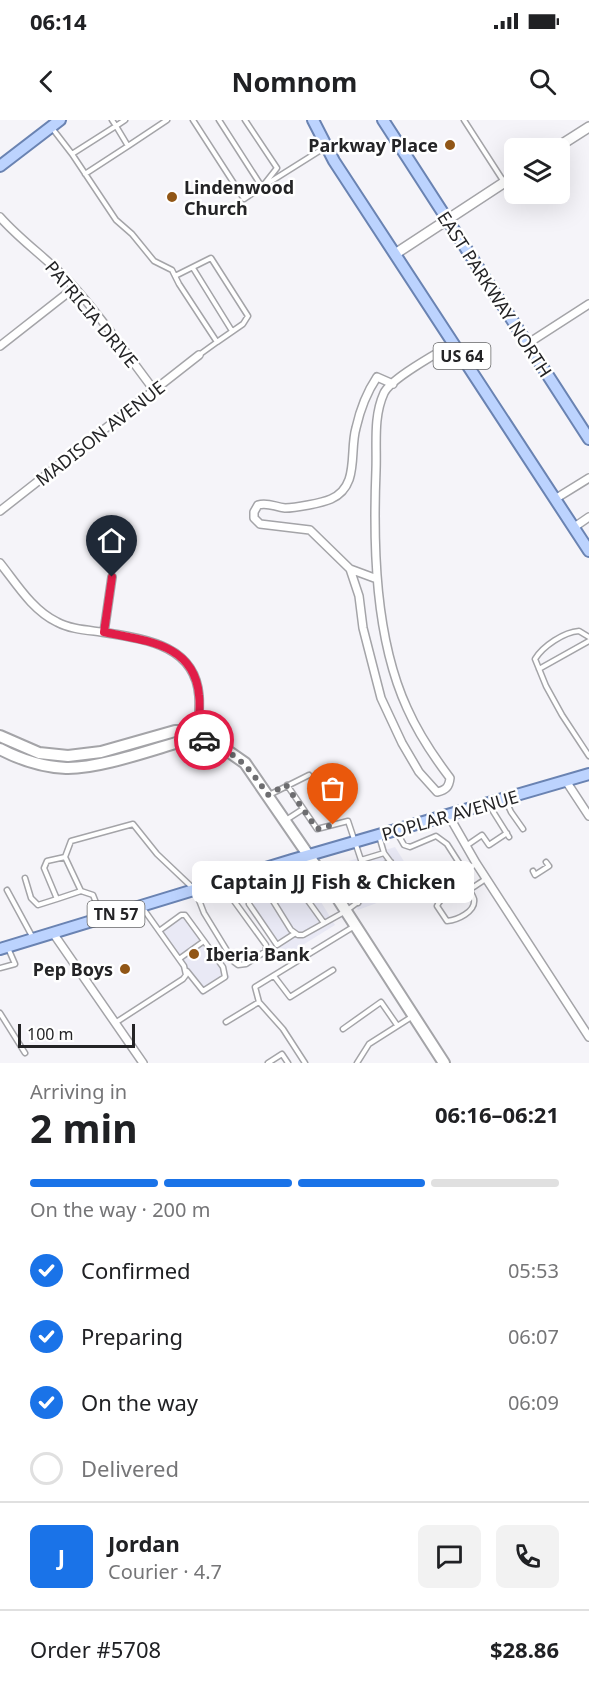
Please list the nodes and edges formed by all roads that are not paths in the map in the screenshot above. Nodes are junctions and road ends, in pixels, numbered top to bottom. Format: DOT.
graph roads {
  1 [pos="111,120"];
  2 [pos="125,120"];
  3 [pos="167,120"];
  4 [pos="193,120"];
  5 [pos="219,120"];
  6 [pos="244,120"];
  7 [pos="304,120"];
  8 [pos="313,120"];
  9 [pos="378,120"];
  10 [pos="383,120"];
  11 [pos="465,120"];
  12 [pos="56,124"];
  13 [pos="116,126"];
  14 [pos="589,127"];
  15 [pos="570,139"];
  16 [pos="128,146"];
  17 [pos="324,148"];
  18 [pos="400,149"];
  19 [pos="72,154"];
  20 [pos="334,161"];
  21 [pos="0,166"];
  22 [pos="85,174"];
  23 [pos="504,180"];
  24 [pos="504,183"];
  25 [pos="262,187"];
  26 [pos="0,217"];
  27 [pos="447,220"];
  28 [pos="395,254"];
  29 [pos="192,268"];
  30 [pos="175,276"];
  31 [pos="74,288"];
  32 [pos="589,304"];
  33 [pos="232,331"];
  34 [pos="217,342"];
  35 [pos="454,343"];
  36 [pos="527,344"];
  37 [pos="0,346"];
  38 [pos="199,355"];
  39 [pos="393,384"];
  40 [pos="154,390"];
  41 [pos="589,439"];
  42 [pos="589,478"];
  43 [pos="555,499"];
  44 [pos="0,511"];
  45 [pos="589,517"];
  46 [pos="573,528"];
  47 [pos="589,551"];
  48 [pos="0,563"];
  49 [pos="350,569"];
  50 [pos="112,577"];
  51 [pos="377,579"];
  52 [pos="104,632"];
  53 [pos="589,639"];
  54 [pos="539,669"];
  55 [pos="0,736"];
  56 [pos="197,737"];
  57 [pos="0,749"];
  58 [pos="589,756"];
  59 [pos="589,774"];
  60 [pos="309,775"];
  61 [pos="566,781"];
  62 [pos="286,785"];
  63 [pos="268,795"];
  64 [pos="505,799"];
  65 [pos="489,804"];
  66 [pos="303,809"];
  67 [pos="449,816"];
  68 [pos="589,816"];
  69 [pos="285,820"];
  70 [pos="523,829"];
  71 [pos="396,831"];
  72 [pos="379,836"];
  73 [pos="356,842"];
  74 [pos="466,846"];
  75 [pos="384,854"];
  76 [pos="309,855"];
  77 [pos="65,857"];
  78 [pos="361,860"];
  79 [pos="546,862"];
  80 [pos="389,863"];
  81 [pos="476,863"];
  82 [pos="379,866"];
  83 [pos="366,870"];
  84 [pos="533,871"];
  85 [pos="255,872"];
  86 [pos="382,874"];
  87 [pos="25,878"];
  88 [pos="486,878"];
  89 [pos="404,880"];
  90 [pos="220,882"];
  91 [pos="345,883"];
  92 [pos="7,890"];
  93 [pos="195,890"];
  94 [pos="470,890"];
  95 [pos="81,891"];
  96 [pos="333,891"];
  97 [pos="268,894"];
  98 [pos="57,899"];
  99 [pos="358,903"];
  100 [pos="249,904"];
  101 [pos="141,906"];
  102 [pos="346,911"];
  103 [pos="102,918"];
  104 [pos="324,923"];
  105 [pos="355,925"];
  106 [pos="159,931"];
  107 [pos="52,933"];
  108 [pos="294,934"];
  109 [pos="33,939"];
  110 [pos="204,941"];
  111 [pos="3,946"];
  112 [pos="179,959"];
  113 [pos="0,968"];
  114 [pos="333,970"];
  115 [pos="186,971"];
  116 [pos="274,976"];
  117 [pos="259,1002"];
  118 [pos="0,1013"];
  119 [pos="413,1016"];
  120 [pos="115,1023"];
  121 [pos="226,1023"];
  122 [pos="397,1025"];
  123 [pos="343,1029"];
  124 [pos="589,1037"];
  125 [pos="25,1053"];
  126 [pos="143,1063"];
  127 [pos="268,1063"];
  128 [pos="288,1063"];
  129 [pos="305,1063"];
  130 [pos="357,1063"];
  131 [pos="444,1063"];
  1 -- 13 [label="lane"];
  2 -- 13 [label="lane"];
  3 -- 16 [label="lane"];
  4 -- 25 [label="lane"];
  5 -- 25 [label="lane"];
  6 -- 25 [label="lane"];
  7 -- 17 [label="main road, US 64"];
  8 -- 20 [label="main road"];
  9 -- 18 [label="main road"];
  10 -- 18 [label="main road"];
  11 -- 23 [label="lane"];
  12 -- 19 [label="lane"];
  12 -- 21 [label="main road"];
  13 -- 16 [label="lane"];
  13 -- 19 [label="lane"];
  14 -- 15 [label="street"];
  16 -- 22 [label="lane"];
  17 -- 20 [label="main road, US 64"];
  17 -- 25 [label="lane"];
  18 -- 27 [label="main road, EAST PARKWAY NORTH"];
  19 -- 22 [label="lane"];
  20 -- 28 [label="main road, US 64"];
  22 -- 30 [label="lane"];
  24 -- 27 [label="street"];
  26 -- 31 [label="street, PATRICIA DRIVE"];
  27 -- 28 [label="street"];
  27 -- 36 [label="main road, EAST PARKWAY NORTH"];
  28 -- 35 [label="main road, US 64"];
  29 -- 30 [label="lane"];
  29 -- 33 [label="lane"];
  29 -- 33 [label="lane"];
  30 -- 34 [label="lane"];
  31 -- 37 [label="street"];
  31 -- 40 [label="street, PATRICIA DRIVE"];
  32 -- 36 [label="street"];
  33 -- 34 [label="lane"];
  34 -- 38 [label="lane"];
  35 -- 39 [label="street"];
  35 -- 43 [label="main road, US 64"];
  36 -- 41 [label="main road, EAST PARKWAY NORTH"];
  38 -- 40 [label="street, MADISON AVENUE"];
  39 -- 49 [label="street"];
  39 -- 51 [label="street"];
  40 -- 44 [label="street, MADISON AVENUE"];
  42 -- 43 [label="street"];
  43 -- 46 [label="main road, US 64"];
  45 -- 46 [label="street"];
  46 -- 47 [label="main road, US 64"];
  48 -- 52 [label="street"];
  49 -- 51 [label="street"];
  49 -- 51 [label="street"];
  50 -- 52 [label="street"];
  52 -- 56 [label="street"];
  53 -- 54 [label="lane"];
  53 -- 54 [label="lane"];
  54 -- 58 [label="lane"];
  55 -- 56 [label="main road"];
  56 -- 57 [label="main road"];
  56 -- 63 [label="main road"];
  59 -- 61 [label="main road, POPLAR AVENUE / TN 57"];
  60 -- 62 [label="lane"];
  61 -- 64 [label="main road, POPLAR AVENUE / TN 57"];
  61 -- 68 [label="street"];
  62 -- 63 [label="lane"];
  62 -- 66 [label="lane"];
  63 -- 69 [label="main road"];
  64 -- 65 [label="main road, POPLAR AVENUE / TN 57"];
  64 -- 70 [label="lane"];
  65 -- 67 [label="main road, POPLAR AVENUE / TN 57"];
  65 -- 74 [label="lane"];
  66 -- 69 [label="lane"];
  66 -- 73 [label="lane"];
  67 -- 71 [label="main road, POPLAR AVENUE / TN 57"];
  67 -- 74 [label="street"];
  69 -- 76 [label="main road"];
  71 -- 72 [label="main road, POPLAR AVENUE / TN 57"];
  71 -- 81 [label="lane"];
  72 -- 73 [label="main road, POPLAR AVENUE / TN 57"];
  72 -- 75 [label="lane"];
  73 -- 76 [label="main road, POPLAR AVENUE / TN 57"];
  73 -- 78 [label="lane"];
  74 -- 81 [label="street"];
  75 -- 78 [label="lane"];
  75 -- 80 [label="lane"];
  76 -- 85 [label="main road, POPLAR AVENUE / TN 57"];
  76 -- 96 [label="main road"];
  77 -- 93 [label="lane"];
  77 -- 95 [label="lane"];
  77 -- 98 [label="lane"];
  78 -- 83 [label="lane"];
  79 -- 84 [label="lane"];
  80 -- 82 [label="lane"];
  80 -- 86 [label="lane"];
  80 -- 89 [label="lane"];
  81 -- 88 [label="street"];
  83 -- 91 [label="lane"];
  83 -- 99 [label="lane"];
  85 -- 90 [label="main road, POPLAR AVENUE / TN 57"];
  85 -- 97 [label="lane"];
  87 -- 98 [label="lane"];
  88 -- 94 [label="lane"];
  88 -- 124 [label="street"];
  90 -- 93 [label="main road, POPLAR AVENUE / TN 57"];
  90 -- 93 [label="lane"];
  91 -- 96 [label="lane"];
  91 -- 99 [label="lane"];
  92 -- 109 [label="lane"];
  93 -- 101 [label="main road, POPLAR AVENUE / TN 57"];
  94 -- 94 [label="lane"];
  95 -- 98 [label="lane"];
  95 -- 103 [label="lane"];
  96 -- 102 [label="main road"];
  97 -- 104 [label="lane"];
  97 -- 108 [label="lane"];
  99 -- 102 [label="lane"];
  100 -- 108 [label="lane"];
  101 -- 103 [label="main road, POPLAR AVENUE / TN 57"];
  101 -- 106 [label="lane"];
  102 -- 104 [label="lane"];
  102 -- 105 [label="main road"];
  103 -- 107 [label="main road, POPLAR AVENUE / TN 57"];
  104 -- 108 [label="lane"];
  105 -- 116 [label="lane"];
  105 -- 119 [label="main road"];
  106 -- 110 [label="lane"];
  106 -- 112 [label="lane"];
  107 -- 109 [label="main road, POPLAR AVENUE / TN 57"];
  107 -- 120 [label="street"];
  109 -- 111 [label="main road, POPLAR AVENUE / TN 57"];
  110 -- 112 [label="lane"];
  110 -- 115 [label="lane"];
  111 -- 113 [label="lane"];
  112 -- 115 [label="lane"];
  114 -- 116 [label="lane"];
  115 -- 120 [label="lane"];
  116 -- 117 [label="lane"];
  117 -- 121 [label="lane"];
  117 -- 129 [label="lane"];
  118 -- 125 [label="lane"];
  119 -- 122 [label="lane"];
  119 -- 131 [label="main road"];
  120 -- 126 [label="street"];
  122 -- 123 [label="lane"];
  122 -- 130 [label="lane"];
  127 -- 128 [label="lane"];
}
